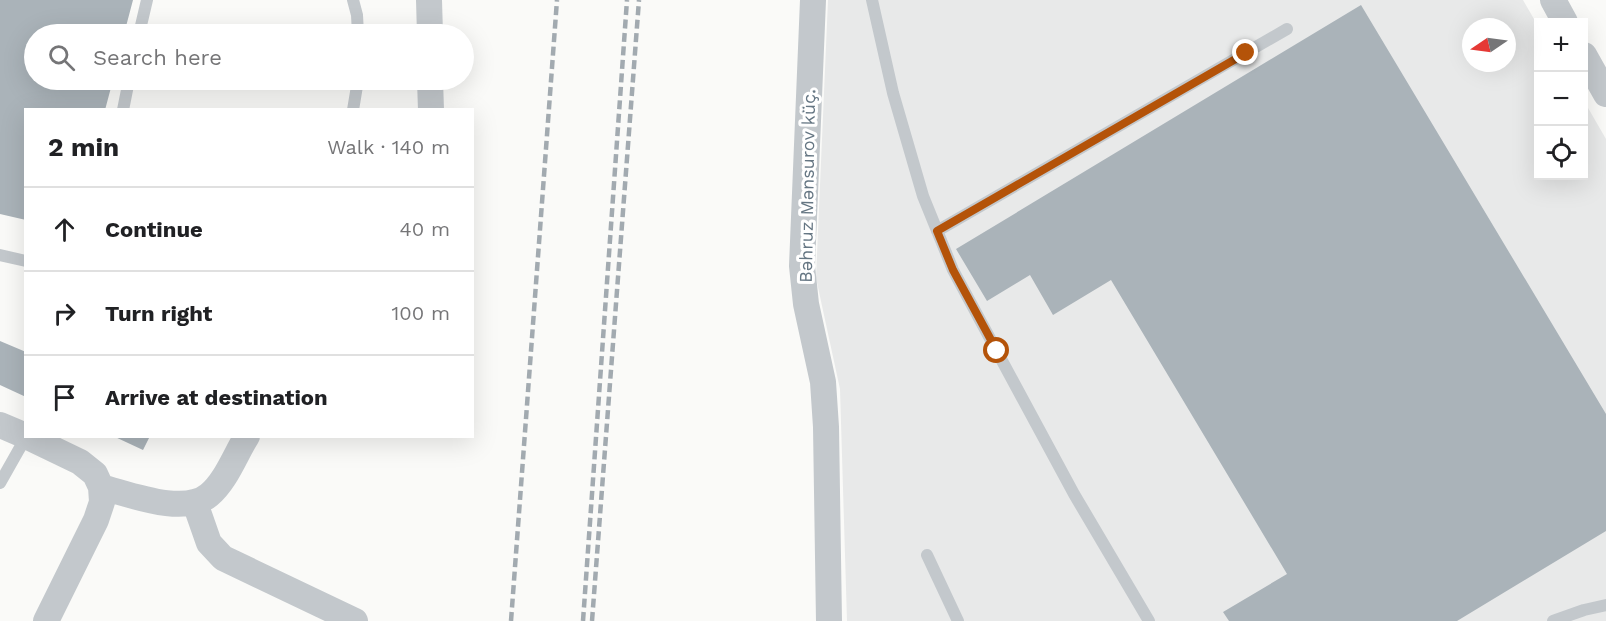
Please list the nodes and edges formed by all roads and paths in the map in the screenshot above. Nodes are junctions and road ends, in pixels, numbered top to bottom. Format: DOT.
graph roads {
  1 [pos="147,0"];
  2 [pos="353,0"];
  3 [pos="429,0"];
  4 [pos="813,0"];
  5 [pos="872,0"];
  6 [pos="1553,0"];
  7 [pos="1562,18"];
  8 [pos="141,24"];
  9 [pos="357,24"];
  10 [pos="430,24"];
  11 [pos="1287,29"];
  12 [pos="1588,62"];
  13 [pos="127,90"];
  14 [pos="356,90"];
  15 [pos="430,90"];
  16 [pos="1606,94"];
  17 [pos="123,108"];
  18 [pos="353,108"];
  19 [pos="430,108"];
  20 [pos="937,231"];
  21 [pos="0,255"];
  22 [pos="24,261"];
  23 [pos="0,425"];
  24 [pos="24,435"];
  25 [pos="25,438"];
  26 [pos="30,438"];
  27 [pos="246,438"];
  28 [pos="0,483"];
  29 [pos="101,487"];
  30 [pos="195,503"];
  31 [pos="927,555"];
  32 [pos="1606,605"];
  33 [pos="46,621"];
  34 [pos="355,621"];
  35 [pos="829,621"];
  36 [pos="958,621"];
  37 [pos="1149,621"];
  38 [pos="1553,621"];
  1 -- 8 [label="lane"];
  2 -- 9 [label="lane"];
  3 -- 10 [label="street"];
  4 -- 35 [label="street, Bəhruz Mənsurov küç."];
  5 -- 20 [label="lane"];
  6 -- 7 [label="street"];
  11 -- 20 [label="lane"];
  12 -- 16 [label="street"];
  13 -- 17 [label="lane"];
  14 -- 18 [label="lane"];
  15 -- 19 [label="street"];
  20 -- 37 [label="lane"];
  21 -- 22 [label="lane"];
  23 -- 24 [label="street"];
  25 -- 28 [label="lane"];
  26 -- 29 [label="street"];
  27 -- 30 [label="street"];
  29 -- 30 [label="street"];
  29 -- 33 [label="street"];
  30 -- 34 [label="street"];
  31 -- 36 [label="lane"];
  32 -- 38 [label="lane"];
}
